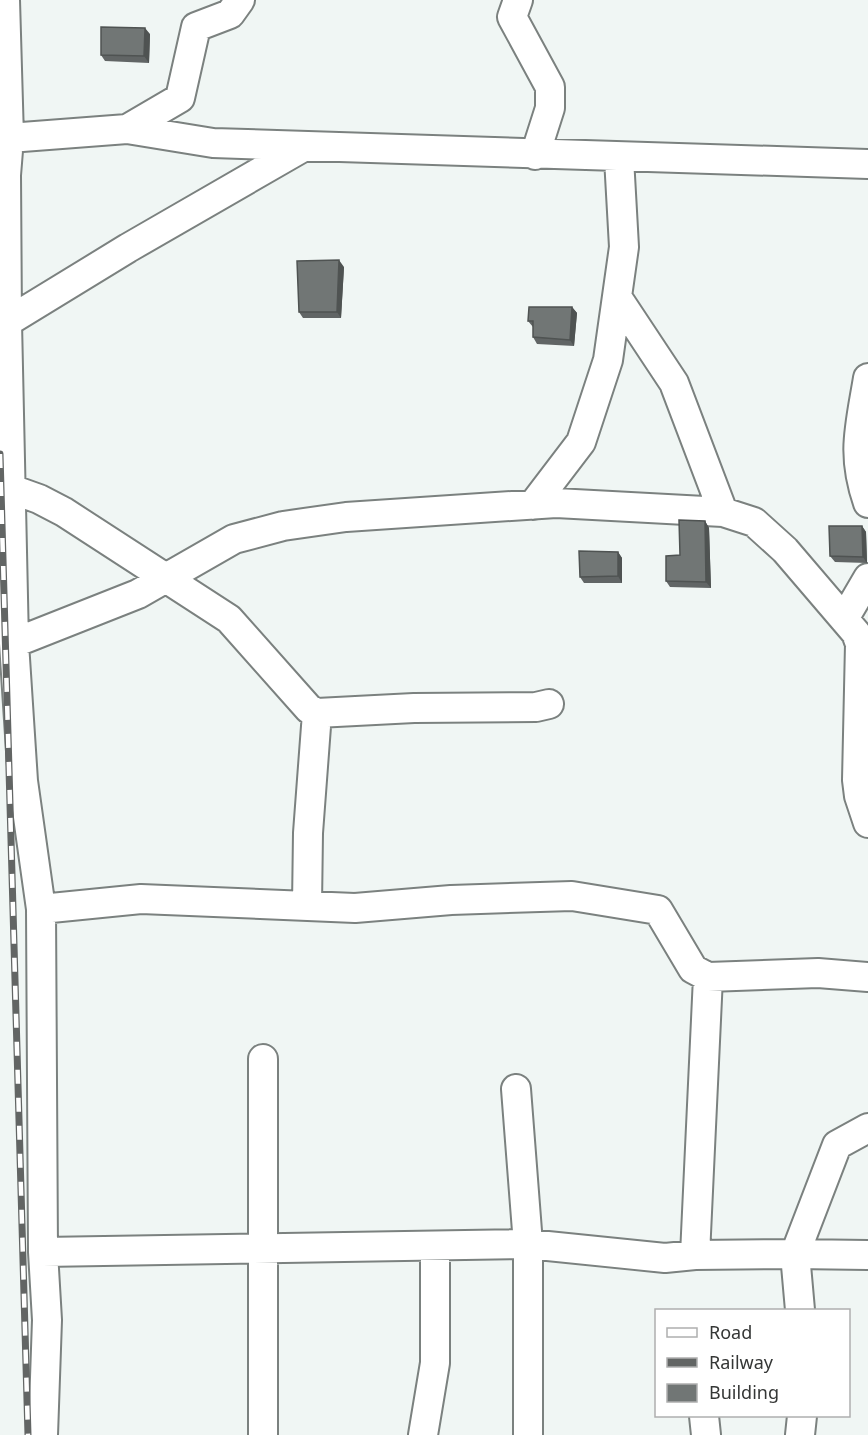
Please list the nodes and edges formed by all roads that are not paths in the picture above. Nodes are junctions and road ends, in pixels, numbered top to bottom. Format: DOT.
graph roads {
  1 [pos="5,0"];
  2 [pos="240,0"];
  3 [pos="518,0"];
  4 [pos="127,129"];
  5 [pos="9,138"];
  6 [pos="305,146"];
  7 [pos="535,155"];
  8 [pos="619,158"];
  9 [pos="868,165"];
  10 [pos="617,297"];
  11 [pos="7,322"];
  12 [pos="868,378"];
  13 [pos="11,489"];
  14 [pos="868,503"];
  15 [pos="533,505"];
  16 [pos="723,512"];
  17 [pos="167,577"];
  18 [pos="868,578"];
  19 [pos="844,619"];
  20 [pos="14,643"];
  21 [pos="549,704"];
  22 [pos="317,713"];
  23 [pos="863,713"];
  24 [pos="868,824"];
  25 [pos="307,905"];
  26 [pos="40,909"];
  27 [pos="708,977"];
  28 [pos="868,977"];
  29 [pos="263,1059"];
  30 [pos="516,1089"];
  31 [pos="868,1128"];
  32 [pos="528,1244"];
  33 [pos="435,1247"];
  34 [pos="263,1249"];
  35 [pos="43,1252"];
  36 [pos="795,1254"];
  37 [pos="695,1255"];
  38 [pos="868,1255"];
  39 [pos="801,1309"];
  40 [pos="704,1417"];
  41 [pos="801,1417"];
  42 [pos="43,1435"];
  43 [pos="263,1435"];
  44 [pos="423,1435"];
  45 [pos="528,1435"];
  46 [pos="706,1435"];
  47 [pos="800,1435"];
  1 -- 5 [label="street"];
  2 -- 4 [label="street"];
  3 -- 7 [label="street"];
  4 -- 5 [label="street"];
  4 -- 6 [label="street"];
  5 -- 11 [label="street"];
  6 -- 7 [label="street"];
  6 -- 11 [label="street"];
  7 -- 8 [label="street"];
  8 -- 9 [label="street"];
  8 -- 10 [label="street"];
  10 -- 15 [label="street"];
  10 -- 16 [label="street"];
  11 -- 13 [label="street"];
  12 -- 14 [label="street"];
  13 -- 17 [label="street"];
  13 -- 20 [label="street"];
  15 -- 16 [label="street"];
  15 -- 17 [label="street"];
  16 -- 19 [label="street"];
  17 -- 20 [label="street"];
  17 -- 22 [label="street"];
  18 -- 19 [label="street"];
  19 -- 23 [label="street"];
  20 -- 26 [label="street"];
  21 -- 22 [label="street"];
  22 -- 25 [label="street"];
  23 -- 24 [label="street"];
  25 -- 26 [label="street"];
  25 -- 27 [label="street"];
  26 -- 35 [label="street"];
  27 -- 28 [label="street"];
  27 -- 37 [label="street"];
  29 -- 34 [label="street"];
  30 -- 32 [label="street"];
  31 -- 36 [label="street"];
  32 -- 33 [label="street"];
  32 -- 37 [label="street"];
  32 -- 45 [label="street"];
  33 -- 34 [label="street"];
  33 -- 44 [label="street"];
  34 -- 35 [label="street"];
  34 -- 43 [label="street"];
  35 -- 42 [label="street"];
  36 -- 37 [label="street"];
  36 -- 38 [label="street"];
  36 -- 39 [label="street"];
  40 -- 46 [label="street"];
  41 -- 47 [label="street"];
}
